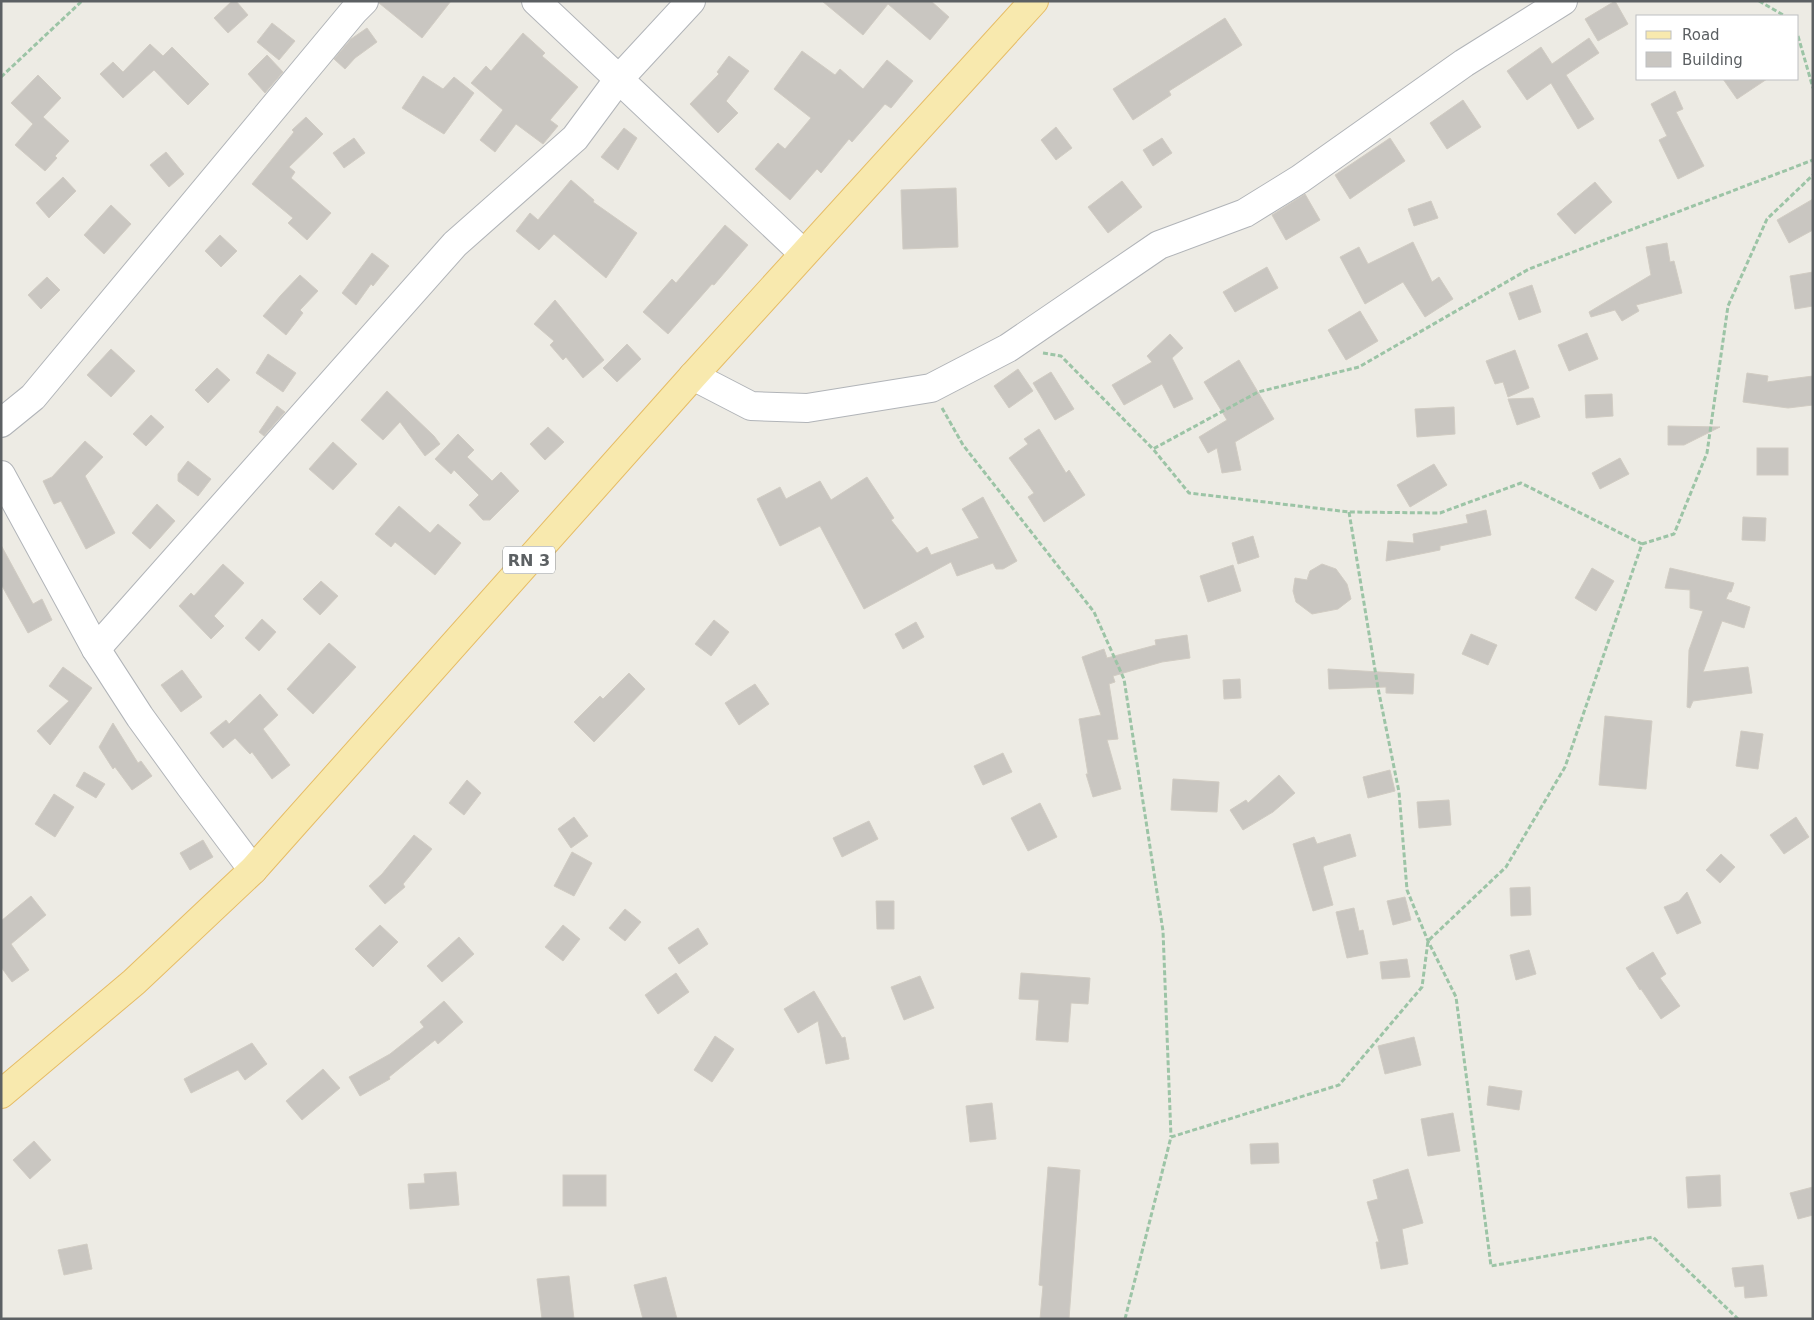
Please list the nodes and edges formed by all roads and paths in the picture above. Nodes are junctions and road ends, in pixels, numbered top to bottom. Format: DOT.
graph roads {
  1 [pos="82,1"];
  2 [pos="364,1"];
  3 [pos="536,1"];
  4 [pos="691,1"];
  5 [pos="1034,1"];
  6 [pos="1562,1"];
  7 [pos="1759,1"];
  8 [pos="1783,15"];
  9 [pos="1799,39"];
  10 [pos="1,77"];
  11 [pos="618,80"];
  12 [pos="1813,88"];
  13 [pos="1813,160"];
  14 [pos="1813,175"];
  15 [pos="803,253"];
  16 [pos="1008,348"];
  17 [pos="693,376"];
  18 [pos="931,388"];
  19 [pos="1,424"];
  20 [pos="1153,450"];
  21 [pos="1,475"];
  22 [pos="1349,512"];
  23 [pos="1642,544"];
  24 [pos="96,649"];
  25 [pos="253,870"];
  26 [pos="1428,941"];
  27 [pos="1,1094"];
  28 [pos="1171,1137"];
  29 [pos="1125,1319"];
  30 [pos="1738,1319"];
  1 -- 10 [label="path"];
  2 -- 19 [label="street"];
  3 -- 11 [label="street"];
  4 -- 11 [label="street"];
  5 -- 15 [label="main road, RN 3"];
  6 -- 16 [label="street"];
  7 -- 8 [label="path"];
  9 -- 12 [label="path"];
  11 -- 15 [label="street"];
  11 -- 24 [label="street"];
  13 -- 20 [label="path"];
  14 -- 23 [label="path"];
  15 -- 17 [label="main road, RN 3"];
  16 -- 18 [label="street"];
  16 -- 20 [label="path"];
  17 -- 18 [label="street"];
  17 -- 25 [label="main road, RN 3"];
  18 -- 28 [label="path"];
  20 -- 22 [label="path"];
  21 -- 24 [label="street"];
  22 -- 23 [label="path"];
  22 -- 26 [label="path"];
  23 -- 26 [label="path"];
  24 -- 25 [label="street"];
  25 -- 27 [label="main road, RN 3"];
  26 -- 28 [label="path"];
  26 -- 30 [label="path"];
  28 -- 29 [label="path"];
}
